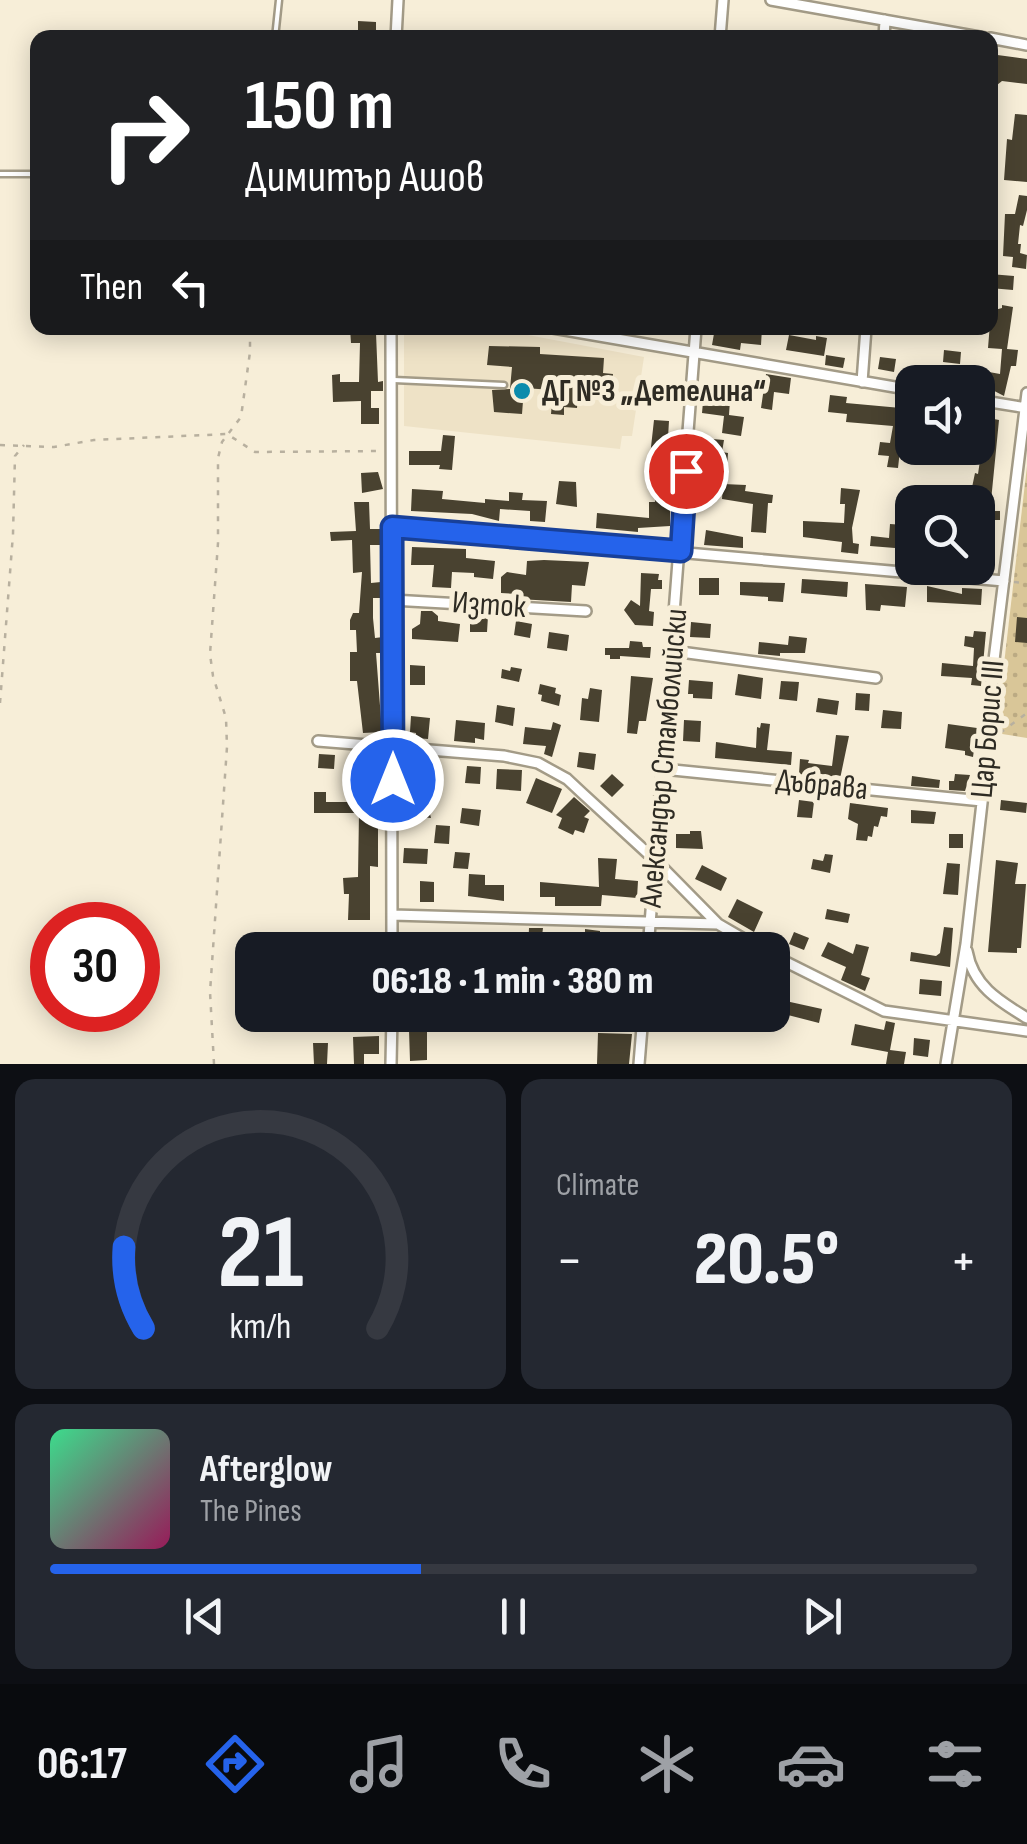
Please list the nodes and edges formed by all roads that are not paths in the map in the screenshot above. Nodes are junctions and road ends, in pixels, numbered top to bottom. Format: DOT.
graph roads {
  1 [pos="279,0"];
  2 [pos="398,0"];
  3 [pos="723,0"];
  4 [pos="771,0"];
  5 [pos="885,20"];
  6 [pos="277,30"];
  7 [pos="396,30"];
  8 [pos="721,30"];
  9 [pos="884,30"];
  10 [pos="942,30"];
  11 [pos="998,40"];
  12 [pos="1027,45"];
  13 [pos="0,174"];
  14 [pos="30,174"];
  15 [pos="391,335"];
  16 [pos="594,335"];
  17 [pos="695,335"];
  18 [pos="865,335"];
  19 [pos="694,352"];
  20 [pos="391,380"];
  21 [pos="862,382"];
  22 [pos="504,386"];
  23 [pos="895,387"];
  24 [pos="1027,393"];
  25 [pos="995,403"];
  26 [pos="1026,408"];
  27 [pos="392,527"];
  28 [pos="681,551"];
  29 [pos="1004,581"];
  30 [pos="392,600"];
  31 [pos="586,612"];
  32 [pos="673,650"];
  33 [pos="876,678"];
  34 [pos="318,741"];
  35 [pos="393,746"];
  36 [pos="663,769"];
  37 [pos="982,802"];
  38 [pos="655,860"];
  39 [pos="392,915"];
  40 [pos="650,924"];
  41 [pos="718,924"];
  42 [pos="392,932"];
  43 [pos="649,932"];
  44 [pos="732,932"];
  45 [pos="966,944"];
  46 [pos="790,964"];
  47 [pos="1027,1018"];
  48 [pos="952,1022"];
  49 [pos="1027,1031"];
  50 [pos="392,1032"];
  51 [pos="642,1032"];
  52 [pos="391,1064"];
  53 [pos="639,1064"];
  54 [pos="946,1064"];
  1 -- 6 [label="lane"];
  2 -- 7 [label="street"];
  3 -- 8 [label="street"];
  4 -- 5 [label="street"];
  5 -- 9 [label="street"];
  5 -- 10 [label="street"];
  11 -- 12 [label="street"];
  13 -- 14 [label="lane"];
  15 -- 20 [label="street"];
  16 -- 19 [label="street"];
  17 -- 19 [label="street, Александър Стамболийски"];
  18 -- 21 [label="street"];
  19 -- 21 [label="street"];
  19 -- 28 [label="street, Александър Стамболийски"];
  20 -- 22 [label="lane"];
  20 -- 27 [label="street"];
  21 -- 23 [label="street"];
  24 -- 26 [label="street, Цар Борис III"];
  25 -- 26 [label="street"];
  26 -- 29 [label="street, Цар Борис III"];
  27 -- 28 [label="street"];
  27 -- 30 [label="street"];
  28 -- 29 [label="street"];
  28 -- 32 [label="street, Александър Стамболийски"];
  29 -- 37 [label="street, Цар Борис III"];
  30 -- 31 [label="street, Изток"];
  30 -- 35 [label="street"];
  32 -- 33 [label="street"];
  32 -- 36 [label="street, Александър Стамболийски"];
  34 -- 35 [label="street"];
  35 -- 38 [label="street"];
  35 -- 39 [label="street"];
  36 -- 37 [label="street, Дъбрава"];
  36 -- 38 [label="street, Александър Стамболийски"];
  37 -- 45 [label="street, Цар Борис III"];
  38 -- 40 [label="street, Александър Стамболийски"];
  38 -- 41 [label="street"];
  39 -- 40 [label="street"];
  39 -- 42 [label="street"];
  40 -- 41 [label="street"];
  40 -- 43 [label="street, Александър Стамболийски"];
  41 -- 44 [label="street"];
  45 -- 47 [label="street"];
  45 -- 48 [label="street, Цар Борис III"];
  46 -- 48 [label="street"];
  48 -- 49 [label="street"];
  48 -- 54 [label="street, Цар Борис III"];
  50 -- 52 [label="street"];
  51 -- 53 [label="street"];
}
